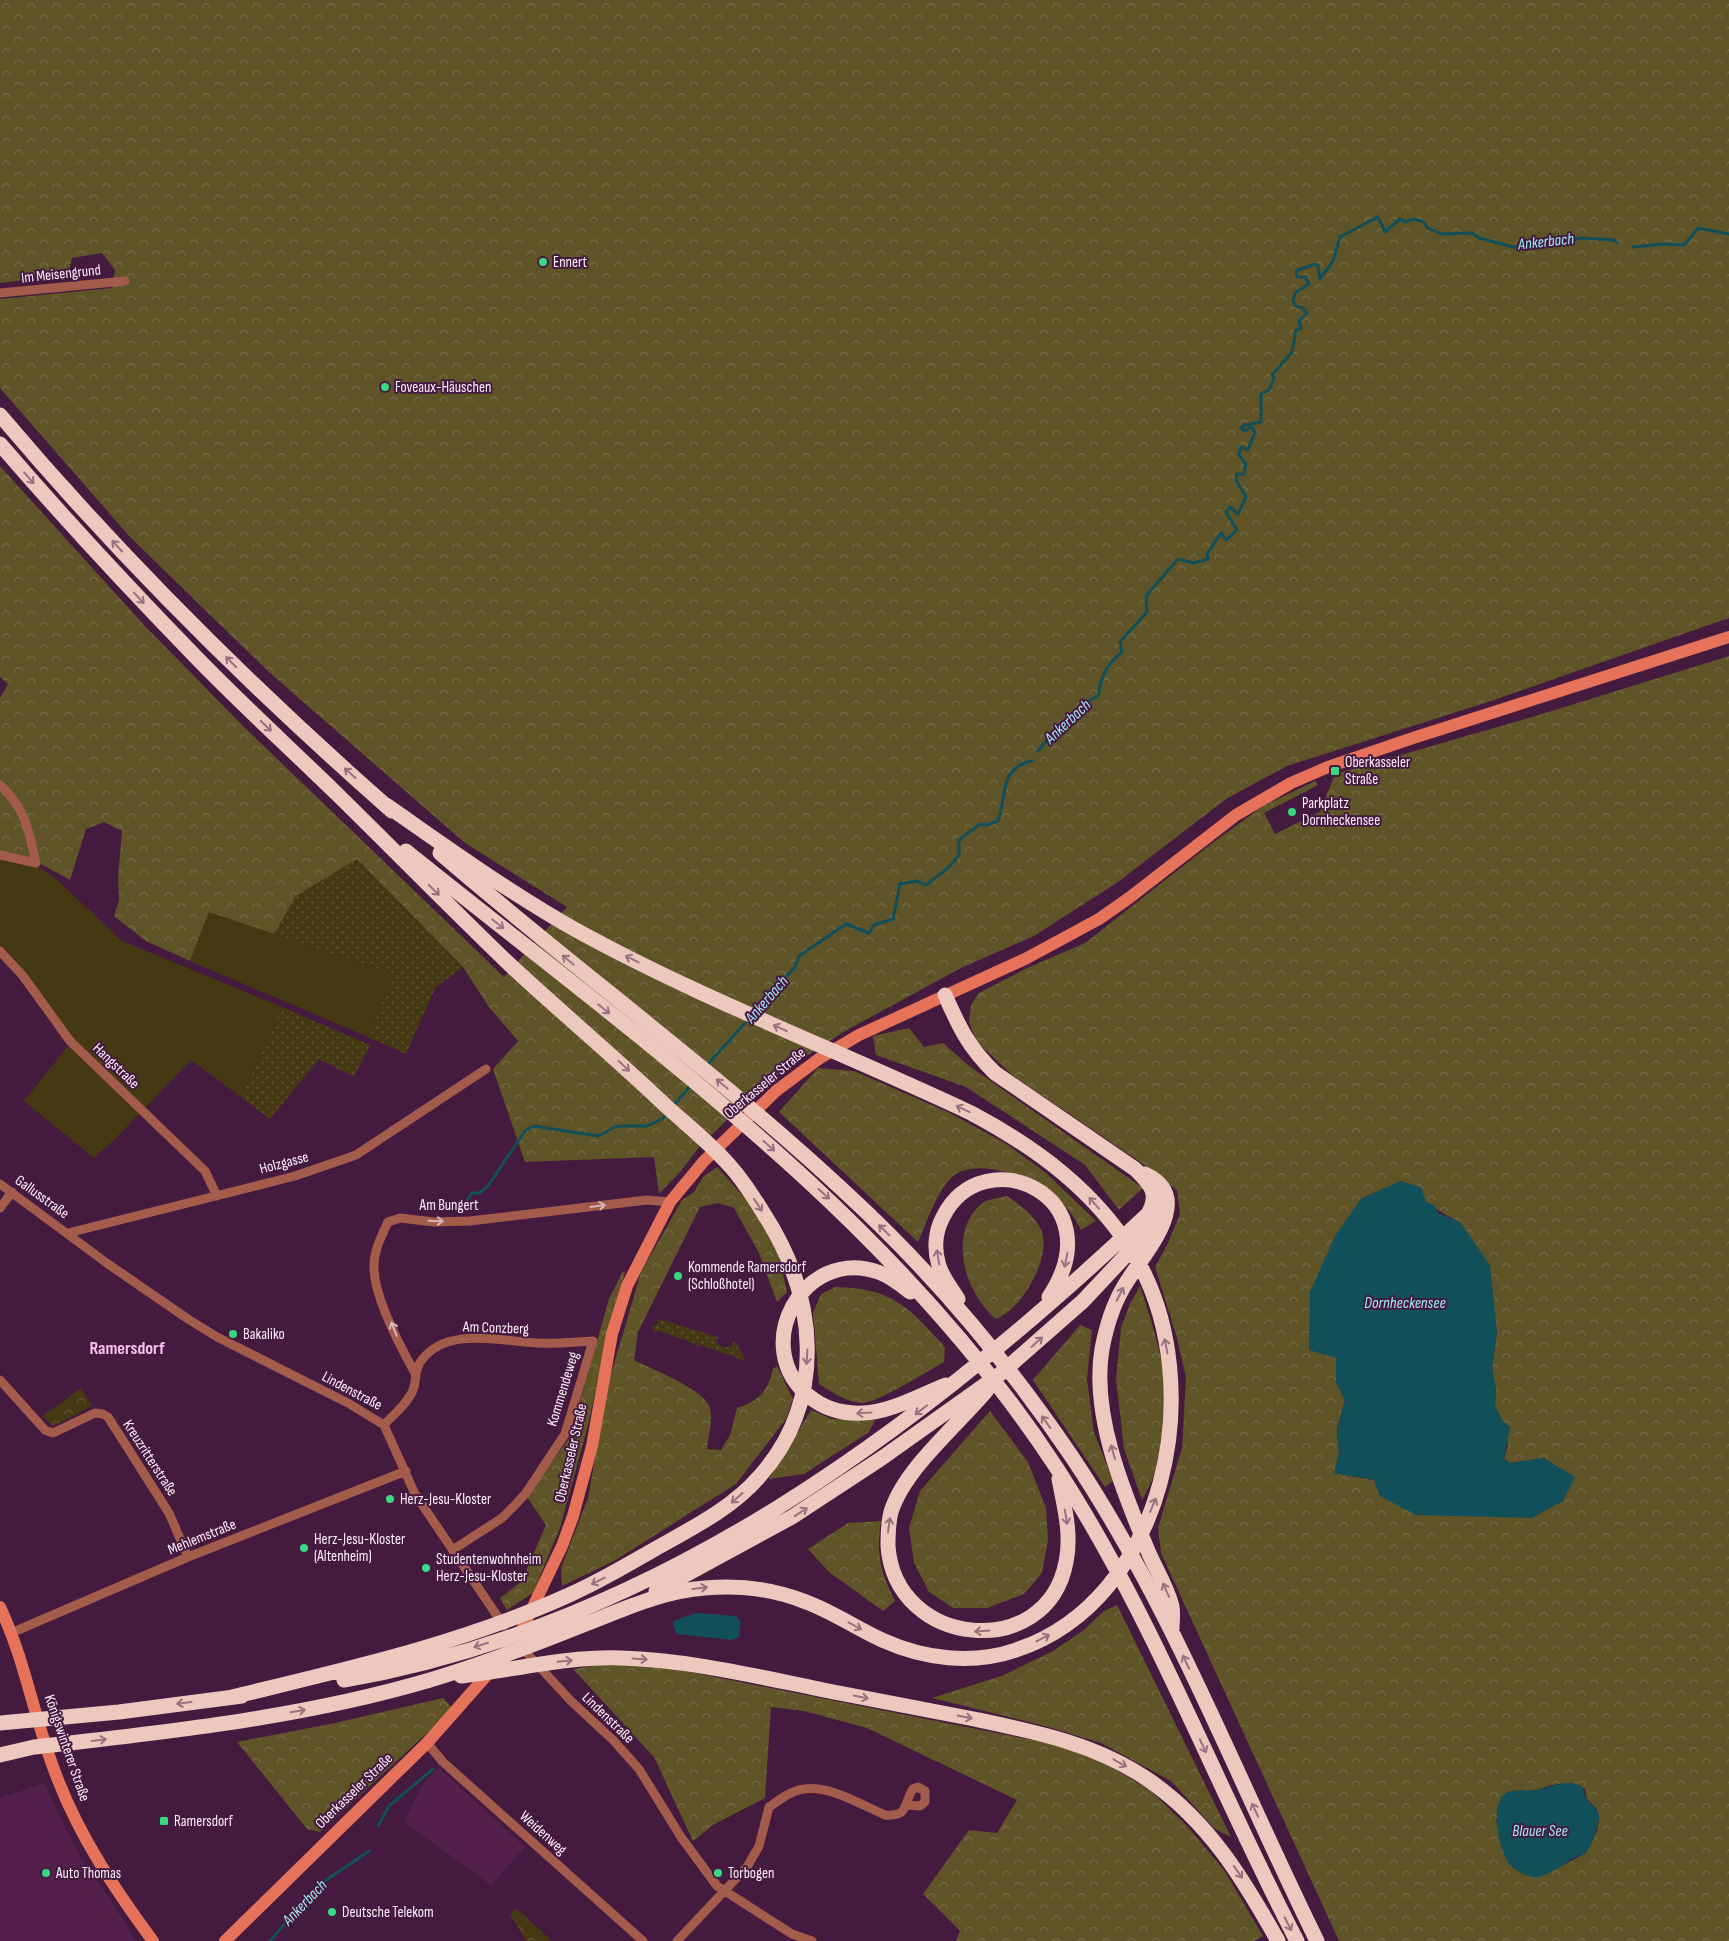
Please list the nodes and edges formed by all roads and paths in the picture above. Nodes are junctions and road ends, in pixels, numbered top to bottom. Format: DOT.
graph roads {
  1 [pos="125,281"];
  2 [pos="0,293"];
  3 [pos="0,415"];
  4 [pos="0,444"];
  5 [pos="1729,637"];
  6 [pos="0,785"];
  7 [pos="337,794"];
  8 [pos="386,805"];
  9 [pos="0,855"];
  10 [pos="0,951"];
  11 [pos="945,995"];
  12 [pos="486,1069"];
  13 [pos="1135,1169"];
  14 [pos="0,1184"];
  15 [pos="12,1192"];
  16 [pos="216,1196"];
  17 [pos="670,1202"];
  18 [pos="0,1208"];
  19 [pos="68,1233"];
  20 [pos="1140,1241"];
  21 [pos="1038,1313"];
  22 [pos="946,1320"];
  23 [pos="976,1330"];
  24 [pos="593,1341"];
  25 [pos="415,1373"];
  26 [pos="1000,1374"];
  27 [pos="0,1380"];
  28 [pos="959,1380"];
  29 [pos="384,1425"];
  30 [pos="1057,1469"];
  31 [pos="406,1471"];
  32 [pos="454,1550"];
  33 [pos="188,1557"];
  34 [pos="0,1607"];
  35 [pos="620,1610"];
  36 [pos="579,1619"];
  37 [pos="11,1633"];
  38 [pos="1172,1634"];
  39 [pos="516,1642"];
  40 [pos="421,1656"];
  41 [pos="430,1680"];
  42 [pos="0,1723"];
  43 [pos="427,1743"];
  44 [pos="0,1755"];
  45 [pos="908,1805"];
  46 [pos="725,1890"];
  47 [pos="130,1910"];
  48 [pos="144,1941"];
  49 [pos="153,1941"];
  50 [pos="225,1941"];
  51 [pos="644,1941"];
  52 [pos="677,1941"];
  53 [pos="812,1941"];
  54 [pos="1278,1941"];
  55 [pos="1297,1941"];
  56 [pos="1317,1941"];
  1 -- 2 [label="street, Im Meisengrund"];
  8 -- 3 [label="highway, one-way"];
  4 -- 7 [label="highway, one-way"];
  5 -- 11 [label="street, Oberkasseler Straße"];
  6 -- 9 [label="street"];
  7 -- 22 [label="highway, one-way"];
  7 -- 40 [label="highway, one-way"];
  23 -- 8 [label="highway, one-way"];
  35 -- 8 [label="highway, one-way"];
  10 -- 16 [label="street, Hangstraße"];
  11 -- 13 [label="highway"];
  11 -- 17 [label="street, Oberkasseler Straße"];
  12 -- 16 [label="street, Holzgasse"];
  13 -- 20 [label="highway"];
  13 -- 20 [label="highway"];
  14 -- 15 [label="street, Gallusstraße"];
  15 -- 18 [label="street"];
  15 -- 19 [label="street, Gallusstraße"];
  16 -- 19 [label="street, Holzgasse"];
  25 -- 17 [label="street, Am Bungert, one-way"];
  17 -- 39 [label="street, Oberkasseler Straße"];
  19 -- 29 [label="street, Lindenstraße"];
  20 -- 21 [label="highway"];
  26 -- 20 [label="highway, one-way"];
  38 -- 20 [label="highway, one-way"];
  23 -- 21 [label="highway, one-way"];
  21 -- 28 [label="highway"];
  28 -- 22 [label="highway, one-way"];
  22 -- 30 [label="highway"];
  38 -- 23 [label="highway, one-way"];
  24 -- 25 [label="street, Am Conzberg"];
  24 -- 32 [label="street, Kommendeweg"];
  25 -- 29 [label="street, Am Conzberg"];
  30 -- 26 [label="highway, one-way"];
  35 -- 26 [label="highway, one-way"];
  27 -- 33 [label="street, Kreuzritterstraße"];
  28 -- 36 [label="highway, one-way"];
  29 -- 31 [label="street, Lindenstraße"];
  30 -- 55 [label="highway, one-way"];
  31 -- 32 [label="street, Lindenstraße"];
  31 -- 33 [label="street, Mehlemstraße"];
  32 -- 39 [label="street, Lindenstraße"];
  33 -- 37 [label="street, Mehlemstraße"];
  34 -- 37 [label="street, Königswinterer Straße"];
  35 -- 36 [label="highway"];
  36 -- 40 [label="highway, one-way"];
  36 -- 41 [label="highway"];
  37 -- 47 [label="street, Königswinterer Straße"];
  56 -- 38 [label="highway, one-way"];
  39 -- 43 [label="street, Oberkasseler Straße"];
  39 -- 46 [label="street, Lindenstraße"];
  40 -- 42 [label="highway, one-way"];
  44 -- 41 [label="highway, one-way"];
  41 -- 54 [label="highway, one-way"];
  43 -- 50 [label="street, Oberkasseler Straße"];
  43 -- 51 [label="street, Weidenweg"];
  45 -- 46 [label="street"];
  46 -- 52 [label="street"];
  46 -- 53 [label="street, Lindenstraße"];
  47 -- 48 [label="street"];
  47 -- 49 [label="street, Königswinterer Straße"];
}
